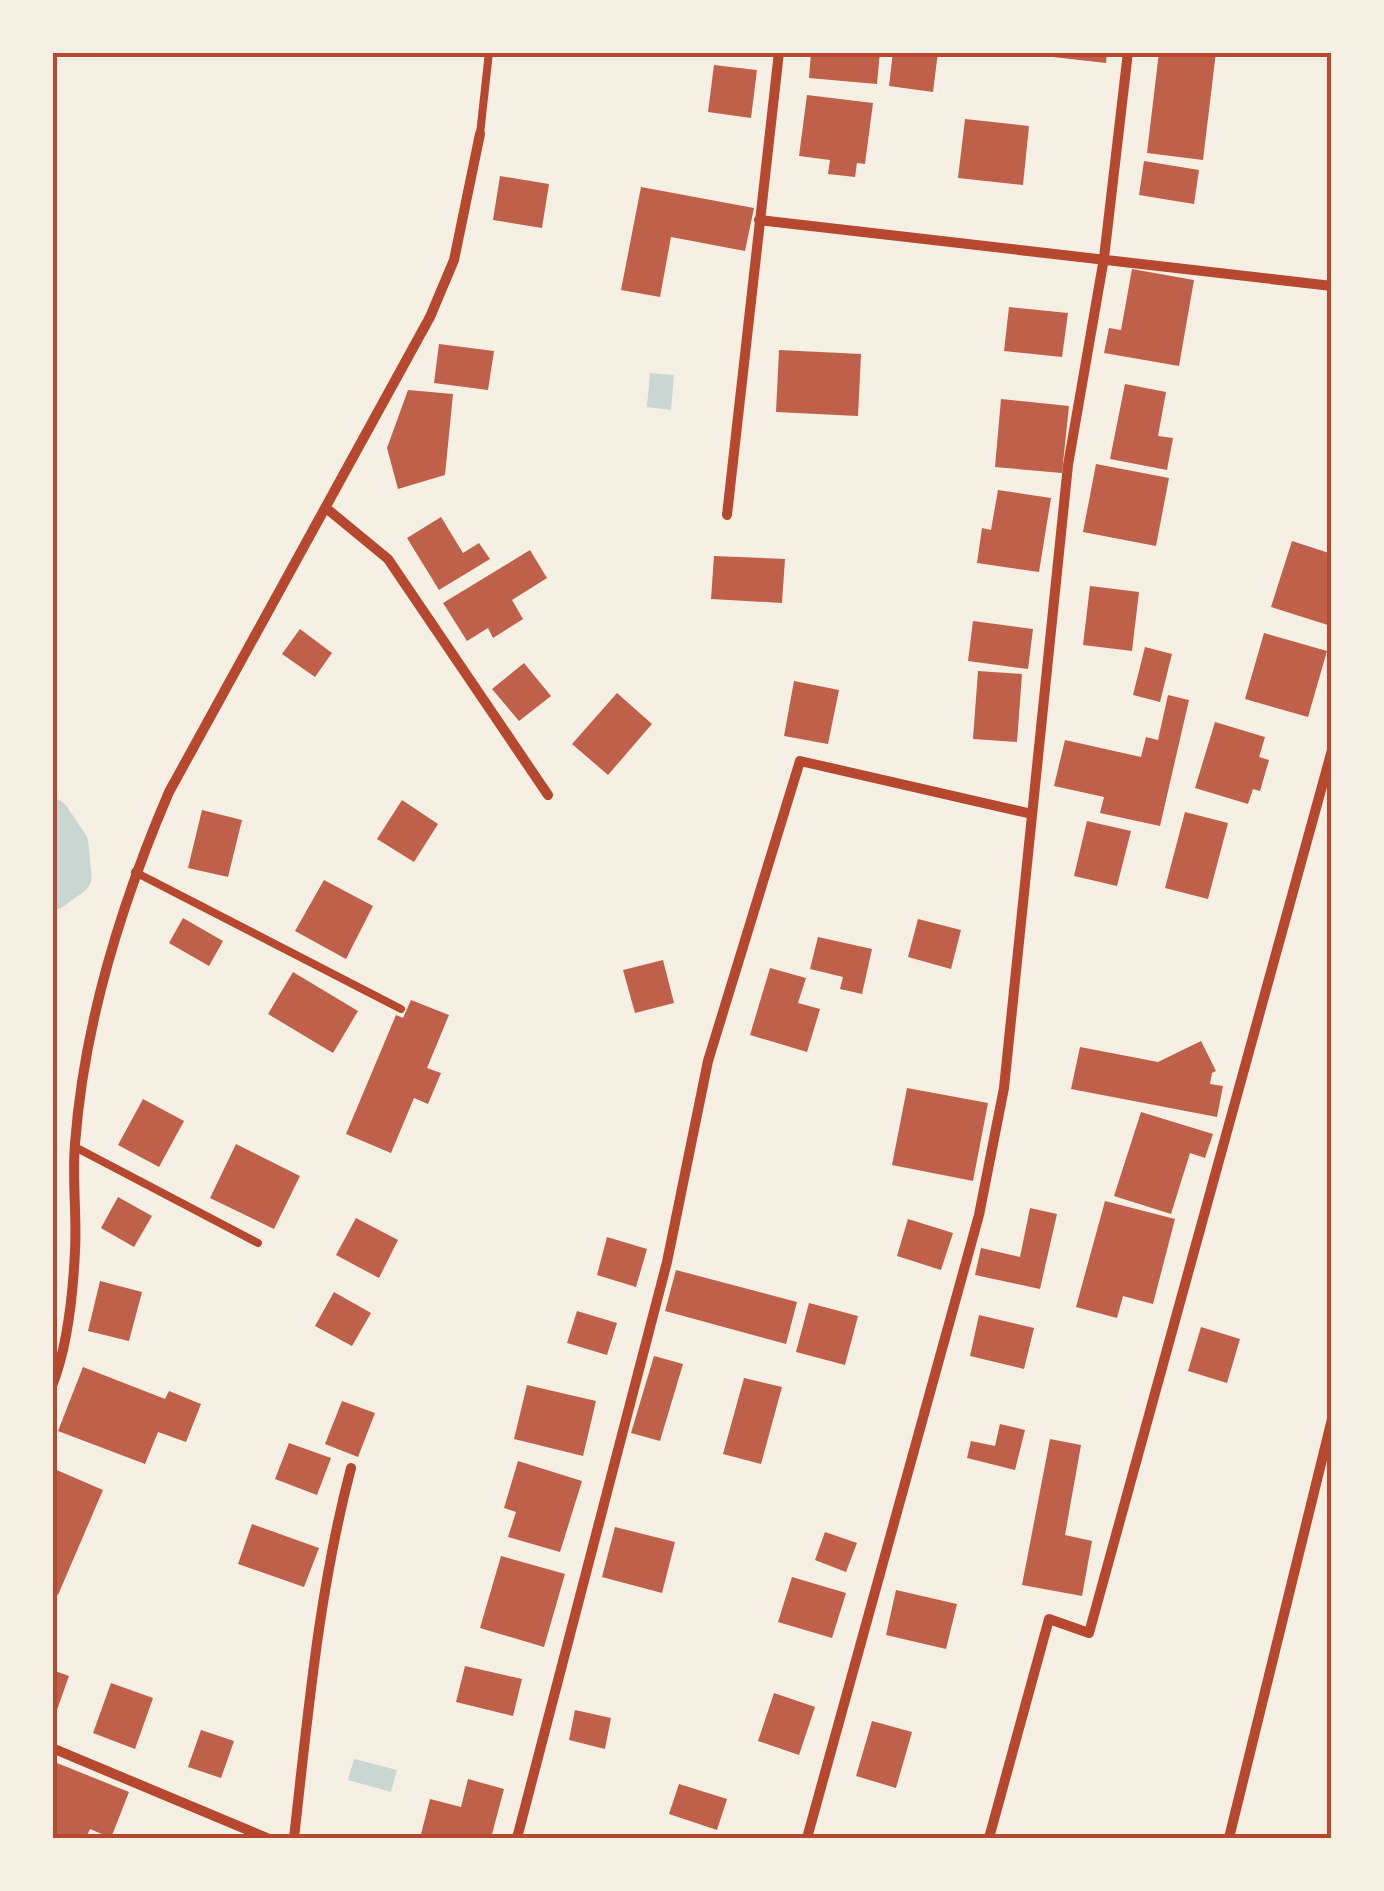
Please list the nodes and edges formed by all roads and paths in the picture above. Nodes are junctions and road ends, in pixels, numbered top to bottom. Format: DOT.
graph roads {
  1 [pos="489,52"];
  2 [pos="779,52"];
  3 [pos="1128,52"];
  4 [pos="480,134"];
  5 [pos="759,220"];
  6 [pos="1104,258"];
  7 [pos="1332,286"];
  8 [pos="326,508"];
  9 [pos="727,515"];
  10 [pos="1332,750"];
  11 [pos="548,795"];
  12 [pos="1032,814"];
  13 [pos="135,872"];
  14 [pos="401,1009"];
  15 [pos="74,1147"];
  16 [pos="258,1243"];
  17 [pos="52,1386"];
  18 [pos="1332,1419"];
  19 [pos="350,1468"];
  20 [pos="52,1748"];
  21 [pos="267,1838"];
  22 [pos="294,1838"];
  23 [pos="517,1838"];
  24 [pos="808,1838"];
  25 [pos="989,1838"];
  26 [pos="1229,1838"];
  1 -- 4 [label="lane"];
  2 -- 5 [label="street"];
  3 -- 6 [label="street"];
  4 -- 8 [label="street"];
  5 -- 6 [label="street"];
  5 -- 9 [label="street"];
  6 -- 7 [label="street"];
  6 -- 12 [label="street"];
  8 -- 11 [label="street"];
  8 -- 13 [label="street"];
  10 -- 25 [label="street"];
  12 -- 23 [label="street"];
  12 -- 24 [label="street"];
  13 -- 14 [label="lane"];
  13 -- 15 [label="street"];
  15 -- 16 [label="lane"];
  15 -- 17 [label="street"];
  18 -- 26 [label="street"];
  19 -- 22 [label="street"];
  20 -- 21 [label="street"];
}
